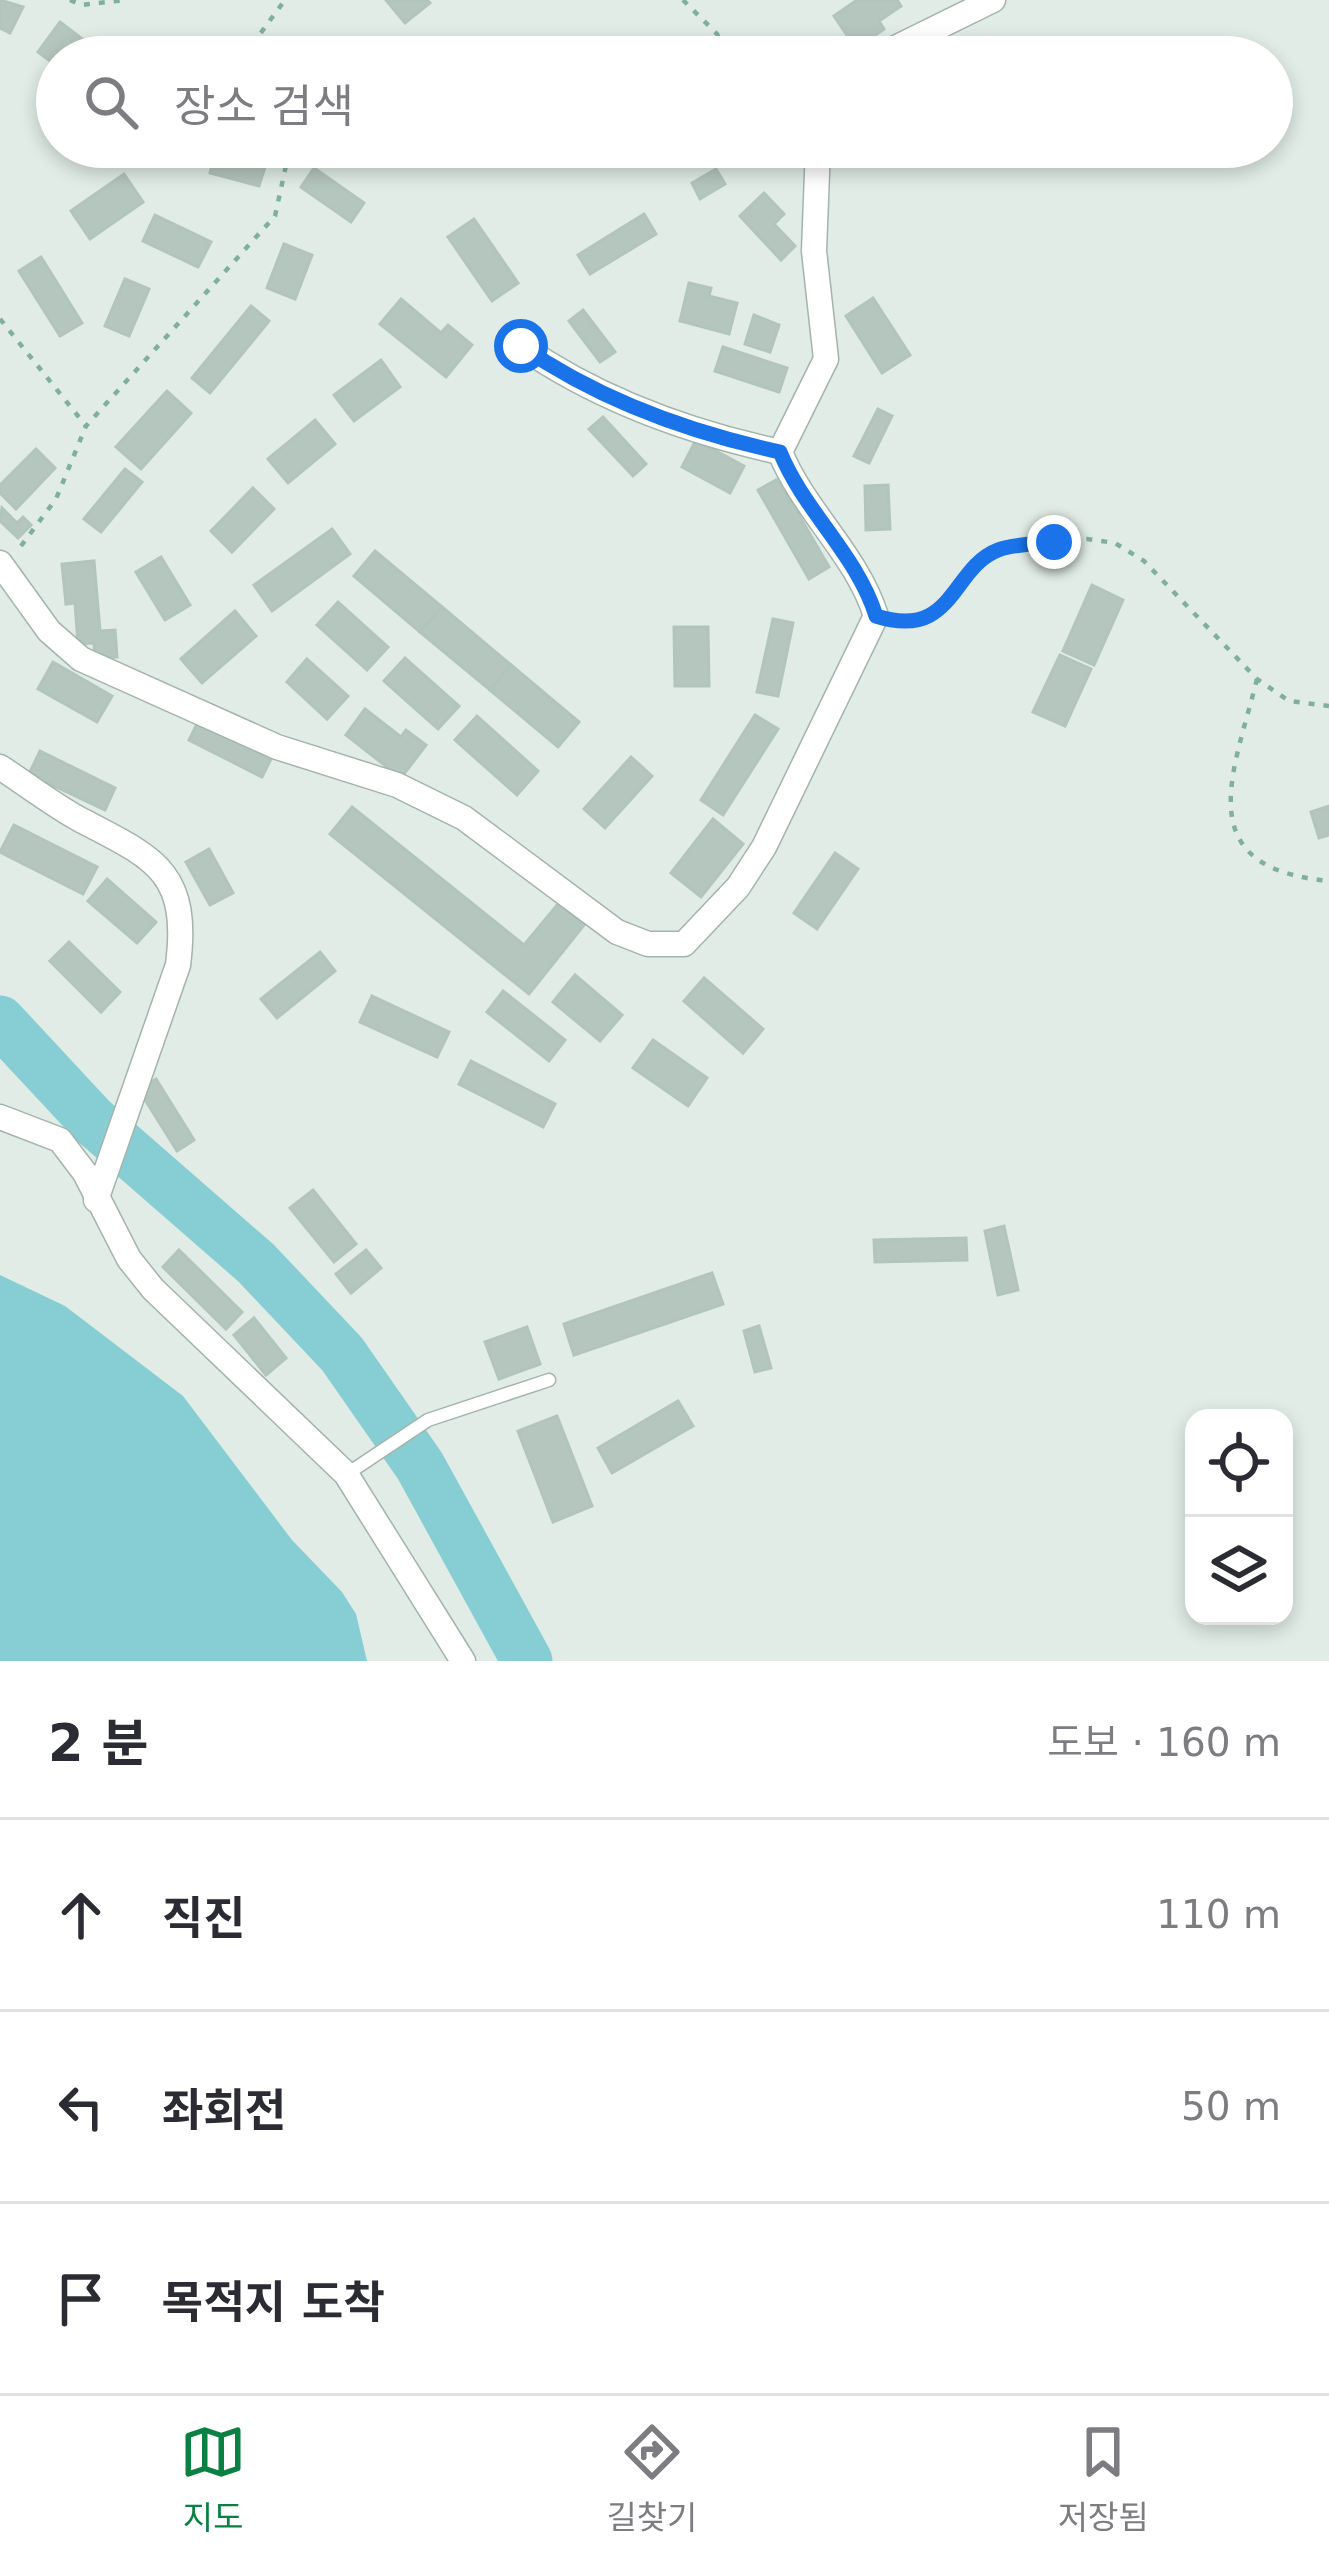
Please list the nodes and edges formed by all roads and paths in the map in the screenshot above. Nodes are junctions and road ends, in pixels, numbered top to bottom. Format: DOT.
graph roads {
  1 [pos="70,0"];
  2 [pos="126,0"];
  3 [pos="285,0"];
  4 [pos="682,0"];
  5 [pos="993,0"];
  6 [pos="258,36"];
  7 [pos="718,36"];
  8 [pos="920,36"];
  9 [pos="285,168"];
  10 [pos="817,168"];
  11 [pos="0,320"];
  12 [pos="521,346"];
  13 [pos="86,426"];
  14 [pos="780,452"];
  15 [pos="3,564"];
  16 [pos="876,616"];
  17 [pos="1257,679"];
  18 [pos="1329,706"];
  19 [pos="0,766"];
  20 [pos="1329,881"];
  21 [pos="0,1117"];
  22 [pos="95,1202"];
  23 [pos="549,1381"];
  24 [pos="346,1474"];
  25 [pos="463,1661"];
  1 -- 2 [label="path"];
  3 -- 6 [label="path"];
  4 -- 7 [label="path"];
  5 -- 8 [label="street"];
  9 -- 13 [label="path"];
  10 -- 14 [label="street"];
  11 -- 13 [label="path"];
  12 -- 14 [label="street"];
  13 -- 15 [label="path"];
  14 -- 16 [label="street"];
  15 -- 16 [label="street"];
  16 -- 17 [label="path"];
  17 -- 18 [label="path"];
  17 -- 20 [label="path"];
  19 -- 22 [label="street"];
  21 -- 22 [label="street"];
  22 -- 24 [label="street"];
  23 -- 24 [label="lane"];
  24 -- 25 [label="street"];
}
